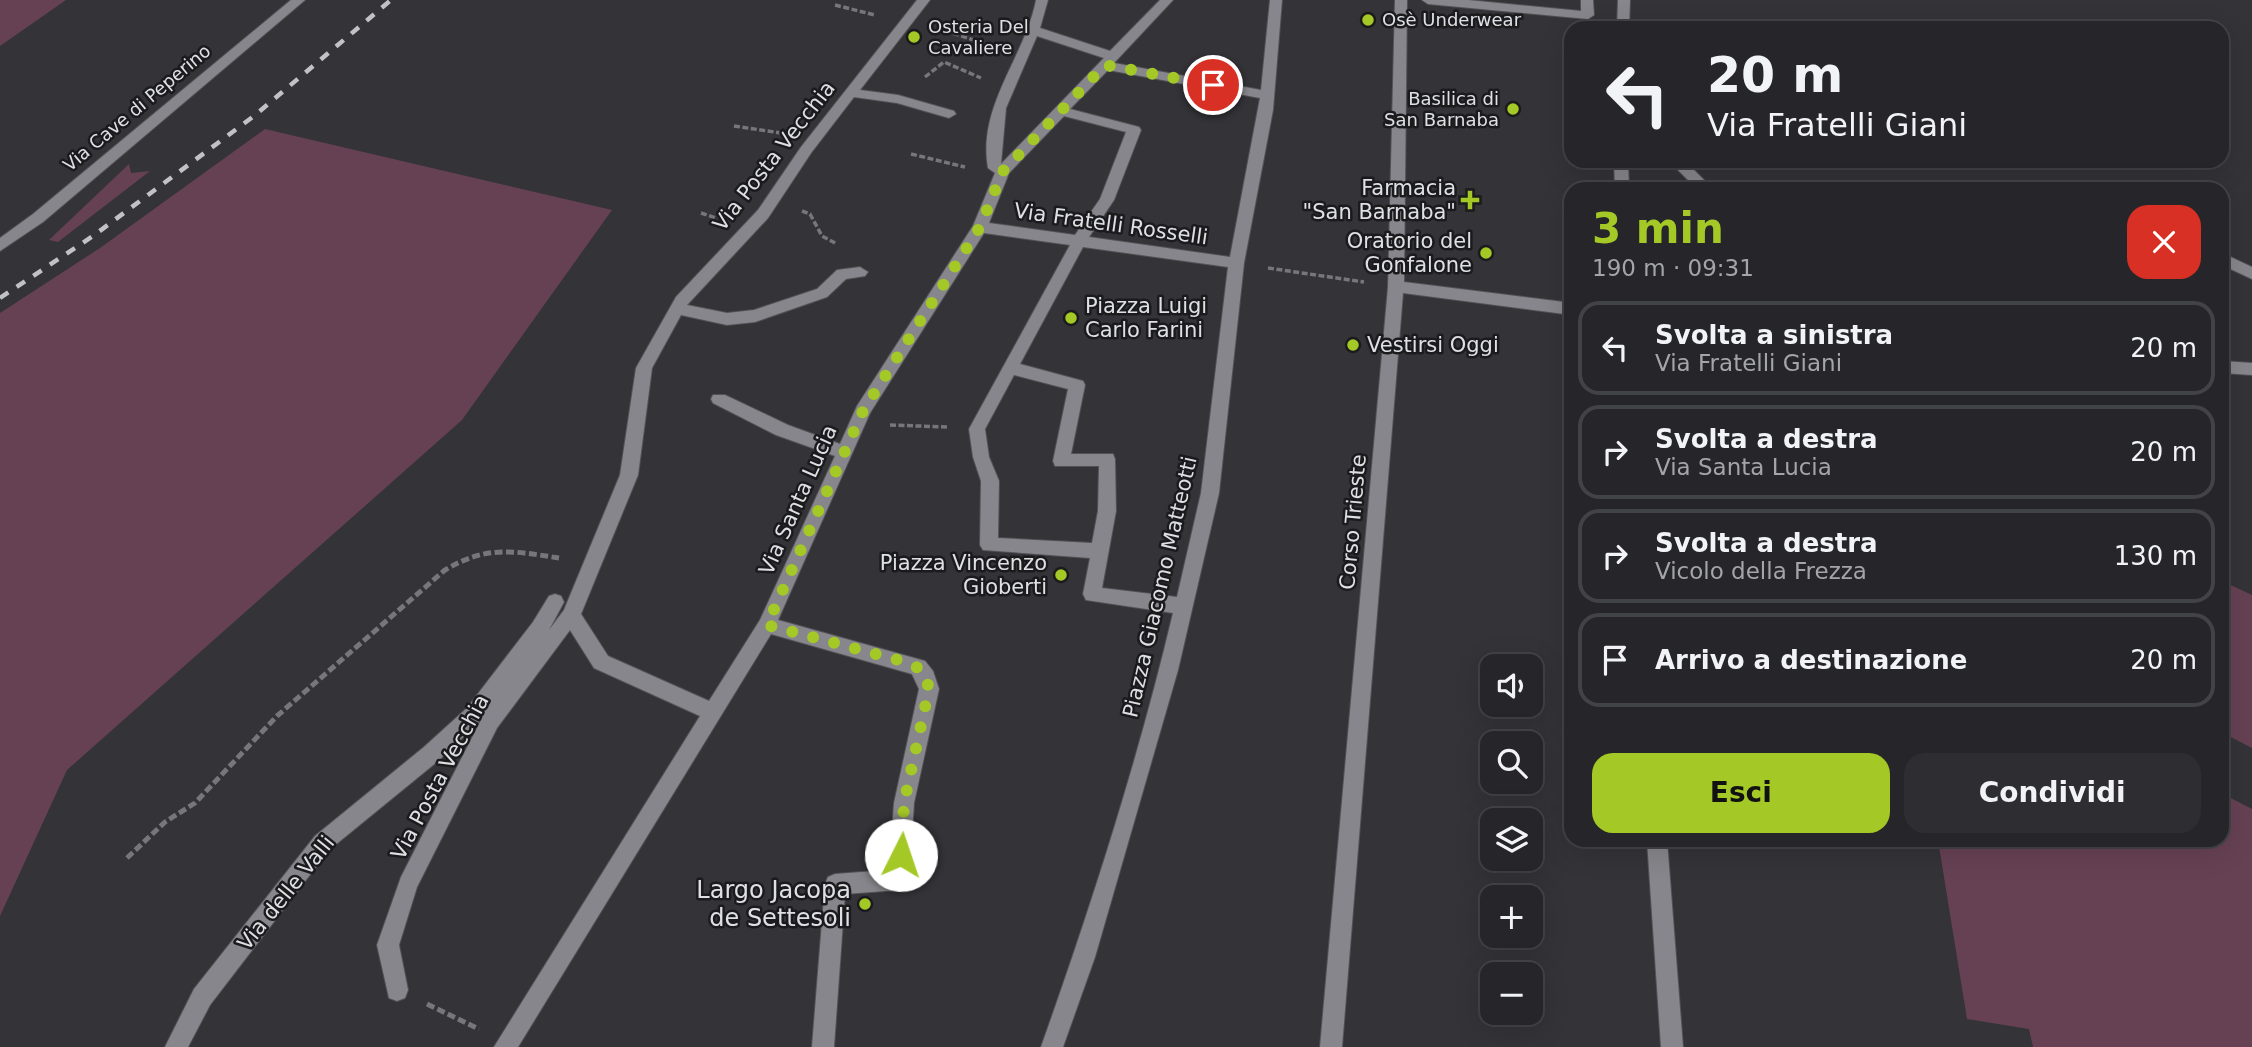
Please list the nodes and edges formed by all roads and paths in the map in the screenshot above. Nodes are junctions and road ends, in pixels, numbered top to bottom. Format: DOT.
graph roads {
  1 [pos="299,0"];
  2 [pos="924,0"];
  3 [pos="1042,0"];
  4 [pos="1167,0"];
  5 [pos="1276,0"];
  6 [pos="1401,0"];
  7 [pos="1428,0"];
  8 [pos="1587,0"];
  9 [pos="1624,0"];
  10 [pos="835,5"];
  11 [pos="908,21"];
  12 [pos="1623,21"];
  13 [pos="1033,30"];
  14 [pos="1022,56"];
  15 [pos="1109,61"];
  16 [pos="1007,89"];
  17 [pos="853,93"];
  18 [pos="1267,95"];
  19 [pos="898,99"];
  20 [pos="1061,111"];
  21 [pos="949,114"];
  22 [pos="734,125"];
  23 [pos="816,139"];
  24 [pos="911,154"];
  25 [pos="998,168"];
  26 [pos="1684,168"];
  27 [pos="1699,182"];
  28 [pos="772,200"];
  29 [pos="980,227"];
  30 [pos="1079,241"];
  31 [pos="0,246"];
  32 [pos="846,249"];
  33 [pos="2229,262"];
  34 [pos="1236,263"];
  35 [pos="1265,267"];
  36 [pos="860,272"];
  37 [pos="2252,274"];
  38 [pos="1372,283"];
  39 [pos="1396,287"];
  40 [pos="677,308"];
  41 [pos="1564,308"];
  42 [pos="2229,367"];
  43 [pos="1010,368"];
  44 [pos="2252,369"];
  45 [pos="719,399"];
  46 [pos="858,423"];
  47 [pos="977,429"];
  48 [pos="844,452"];
  49 [pos="1100,551"];
  50 [pos="564,558"];
  51 [pos="1183,606"];
  52 [pos="563,608"];
  53 [pos="767,625"];
  54 [pos="713,712"];
  55 [pos="1658,847"];
  56 [pos="127,858"];
  57 [pos="397,990"];
  58 [pos="506,1045"];
  59 [pos="176,1047"];
  60 [pos="824,1047"];
  61 [pos="1052,1047"];
  62 [pos="1331,1047"];
  63 [pos="1672,1047"];
  1 -- 31 [label="street, Via Cave di Peperino"];
  2 -- 11 [label="street, Via Posta Vecchia"];
  3 -- 13 [label="street"];
  4 -- 15 [label="street, Via Santa Lucia"];
  5 -- 18 [label="street, Piazza Giacomo Matteotti"];
  6 -- 39 [label="street, Corso Trieste"];
  7 -- 8 [label="street"];
  9 -- 12 [label="street"];
  10 -- 11 [label="path"];
  11 -- 14 [label="path"];
  11 -- 17 [label="street, Via Posta Vecchia"];
  13 -- 14 [label="street"];
  13 -- 15 [label="street"];
  14 -- 16 [label="street"];
  15 -- 18 [label="street"];
  15 -- 20 [label="street, Via Santa Lucia"];
  16 -- 19 [label="path"];
  16 -- 25 [label="street"];
  17 -- 19 [label="street"];
  17 -- 23 [label="street, Via Posta Vecchia"];
  18 -- 34 [label="street, Piazza Giacomo Matteotti"];
  19 -- 21 [label="street"];
  20 -- 25 [label="street, Via Santa Lucia"];
  20 -- 30 [label="street"];
  22 -- 23 [label="path"];
  23 -- 28 [label="street, Via Posta Vecchia"];
  24 -- 25 [label="path"];
  25 -- 29 [label="street, Via Santa Lucia"];
  26 -- 27 [label="street"];
  28 -- 32 [label="path"];
  28 -- 40 [label="street, Via Posta Vecchia"];
  29 -- 30 [label="street, Via Fratelli Rosselli"];
  29 -- 46 [label="street, Via Santa Lucia"];
  30 -- 34 [label="street, Via Fratelli Rosselli"];
  30 -- 43 [label="street"];
  33 -- 37 [label="street"];
  34 -- 51 [label="street, Piazza Giacomo Matteotti"];
  35 -- 38 [label="path"];
  36 -- 40 [label="street"];
  39 -- 41 [label="street"];
  39 -- 62 [label="street, Corso Trieste"];
  40 -- 52 [label="street, Via Posta Vecchia"];
  42 -- 44 [label="street"];
  43 -- 47 [label="street"];
  43 -- 49 [label="street"];
  45 -- 48 [label="street"];
  46 -- 47 [label="path"];
  46 -- 48 [label="street, Via Santa Lucia"];
  47 -- 49 [label="street"];
  48 -- 53 [label="street, Via Santa Lucia"];
  49 -- 51 [label="street"];
  50 -- 56 [label="path"];
  51 -- 61 [label="street, Piazza Giacomo Matteotti"];
  52 -- 54 [label="street"];
  52 -- 57 [label="street, Via Posta Vecchia"];
  52 -- 59 [label="street, Via delle Valli"];
  53 -- 54 [label="street, Via Santa Lucia"];
  53 -- 60 [label="street"];
  54 -- 58 [label="street, Via Santa Lucia"];
  55 -- 63 [label="street"];
  57 -- 58 [label="path"];
}
